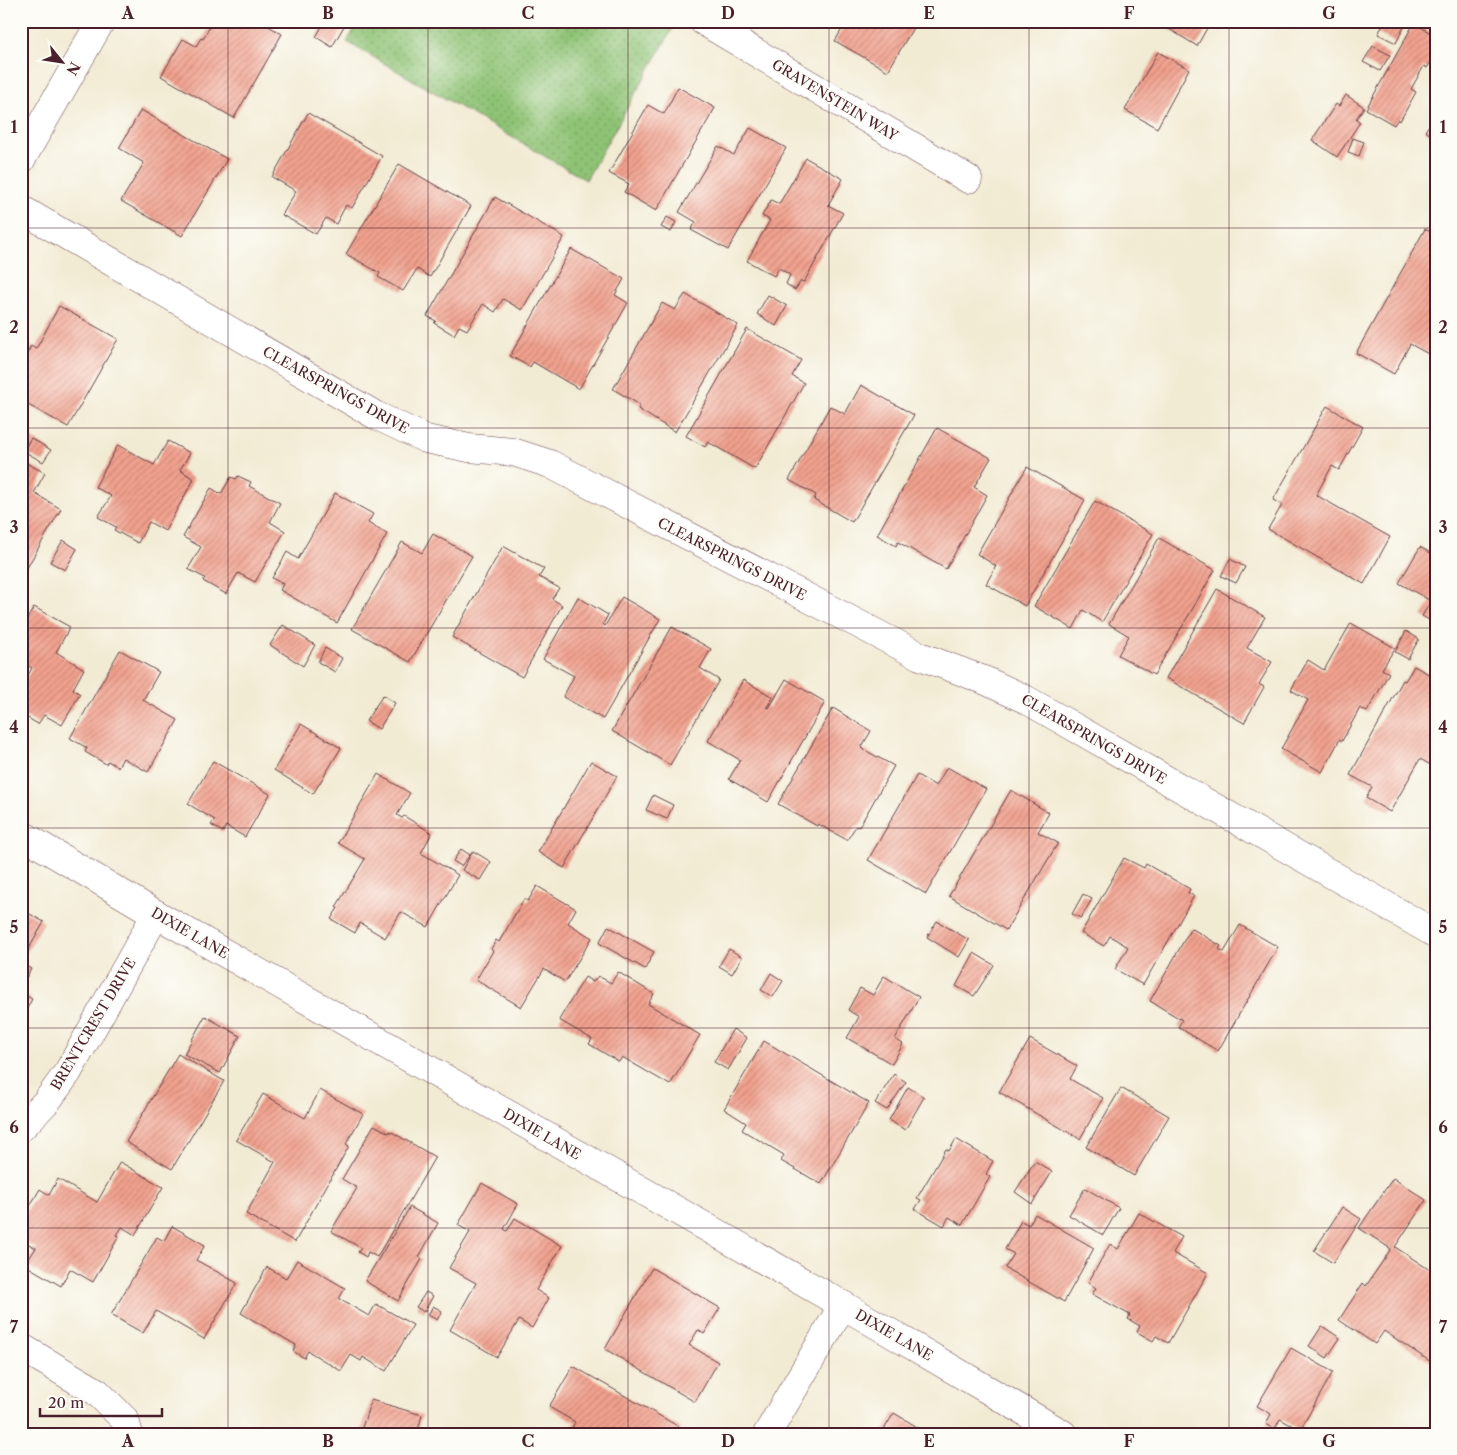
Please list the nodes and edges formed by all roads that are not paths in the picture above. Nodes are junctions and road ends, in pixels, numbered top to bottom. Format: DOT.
graph roads {
  1 [pos="101,21"];
  2 [pos="703,21"];
  3 [pos="21,160"];
  4 [pos="968,179"];
  5 [pos="21,209"];
  6 [pos="21,834"];
  7 [pos="156,914"];
  8 [pos="1436,934"];
  9 [pos="21,1128"];
  10 [pos="843,1305"];
  11 [pos="21,1347"];
  12 [pos="129,1434"];
  13 [pos="767,1434"];
  14 [pos="1063,1434"];
  1 -- 3 [label="street"];
  2 -- 4 [label="street, GRAVENSTEIN WAY"];
  5 -- 8 [label="street, CLEARSPRINGS DRIVE"];
  6 -- 7 [label="street, DIXIE LANE"];
  7 -- 9 [label="street, BRENTCREST DRIVE"];
  7 -- 10 [label="street, DIXIE LANE"];
  10 -- 13 [label="street"];
  10 -- 14 [label="street, DIXIE LANE"];
  11 -- 12 [label="street"];
}
